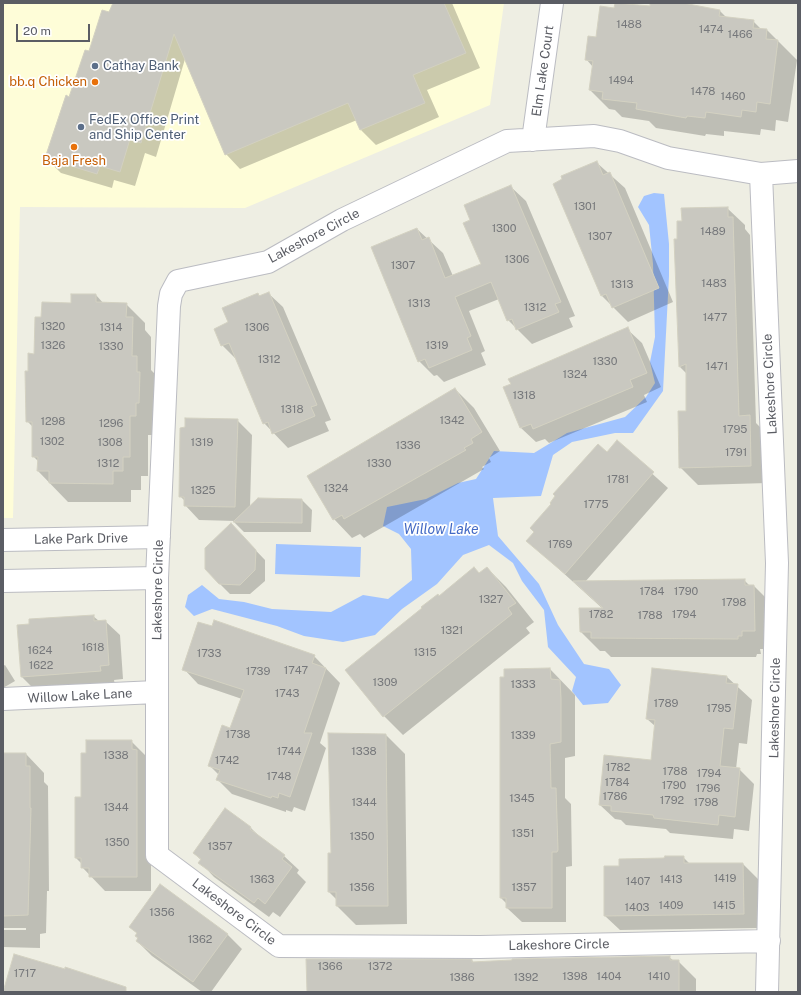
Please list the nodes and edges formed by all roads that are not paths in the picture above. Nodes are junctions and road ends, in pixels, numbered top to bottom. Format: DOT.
graph roads {
  1 [pos="552,3"];
  2 [pos="534,140"];
  3 [pos="798,171"];
  4 [pos="761,174"];
  5 [pos="159,537"];
  6 [pos="3,540"];
  7 [pos="157,578"];
  8 [pos="3,581"];
  9 [pos="156,692"];
  10 [pos="3,699"];
  11 [pos="769,942"];
  12 [pos="767,992"];
  1 -- 2 [label="street, Elm Lake Court"];
  2 -- 4 [label="street, Lakeshore Circle"];
  2 -- 5 [label="street, Lakeshore Circle"];
  3 -- 4 [label="street"];
  4 -- 11 [label="street, Lakeshore Circle"];
  5 -- 6 [label="street, Lake Park Drive"];
  5 -- 7 [label="street, Lakeshore Circle"];
  7 -- 8 [label="street"];
  7 -- 9 [label="street, Lakeshore Circle"];
  9 -- 10 [label="street, Willow Lake Lane"];
  9 -- 11 [label="street, Lakeshore Circle"];
  11 -- 12 [label="street"];
}
